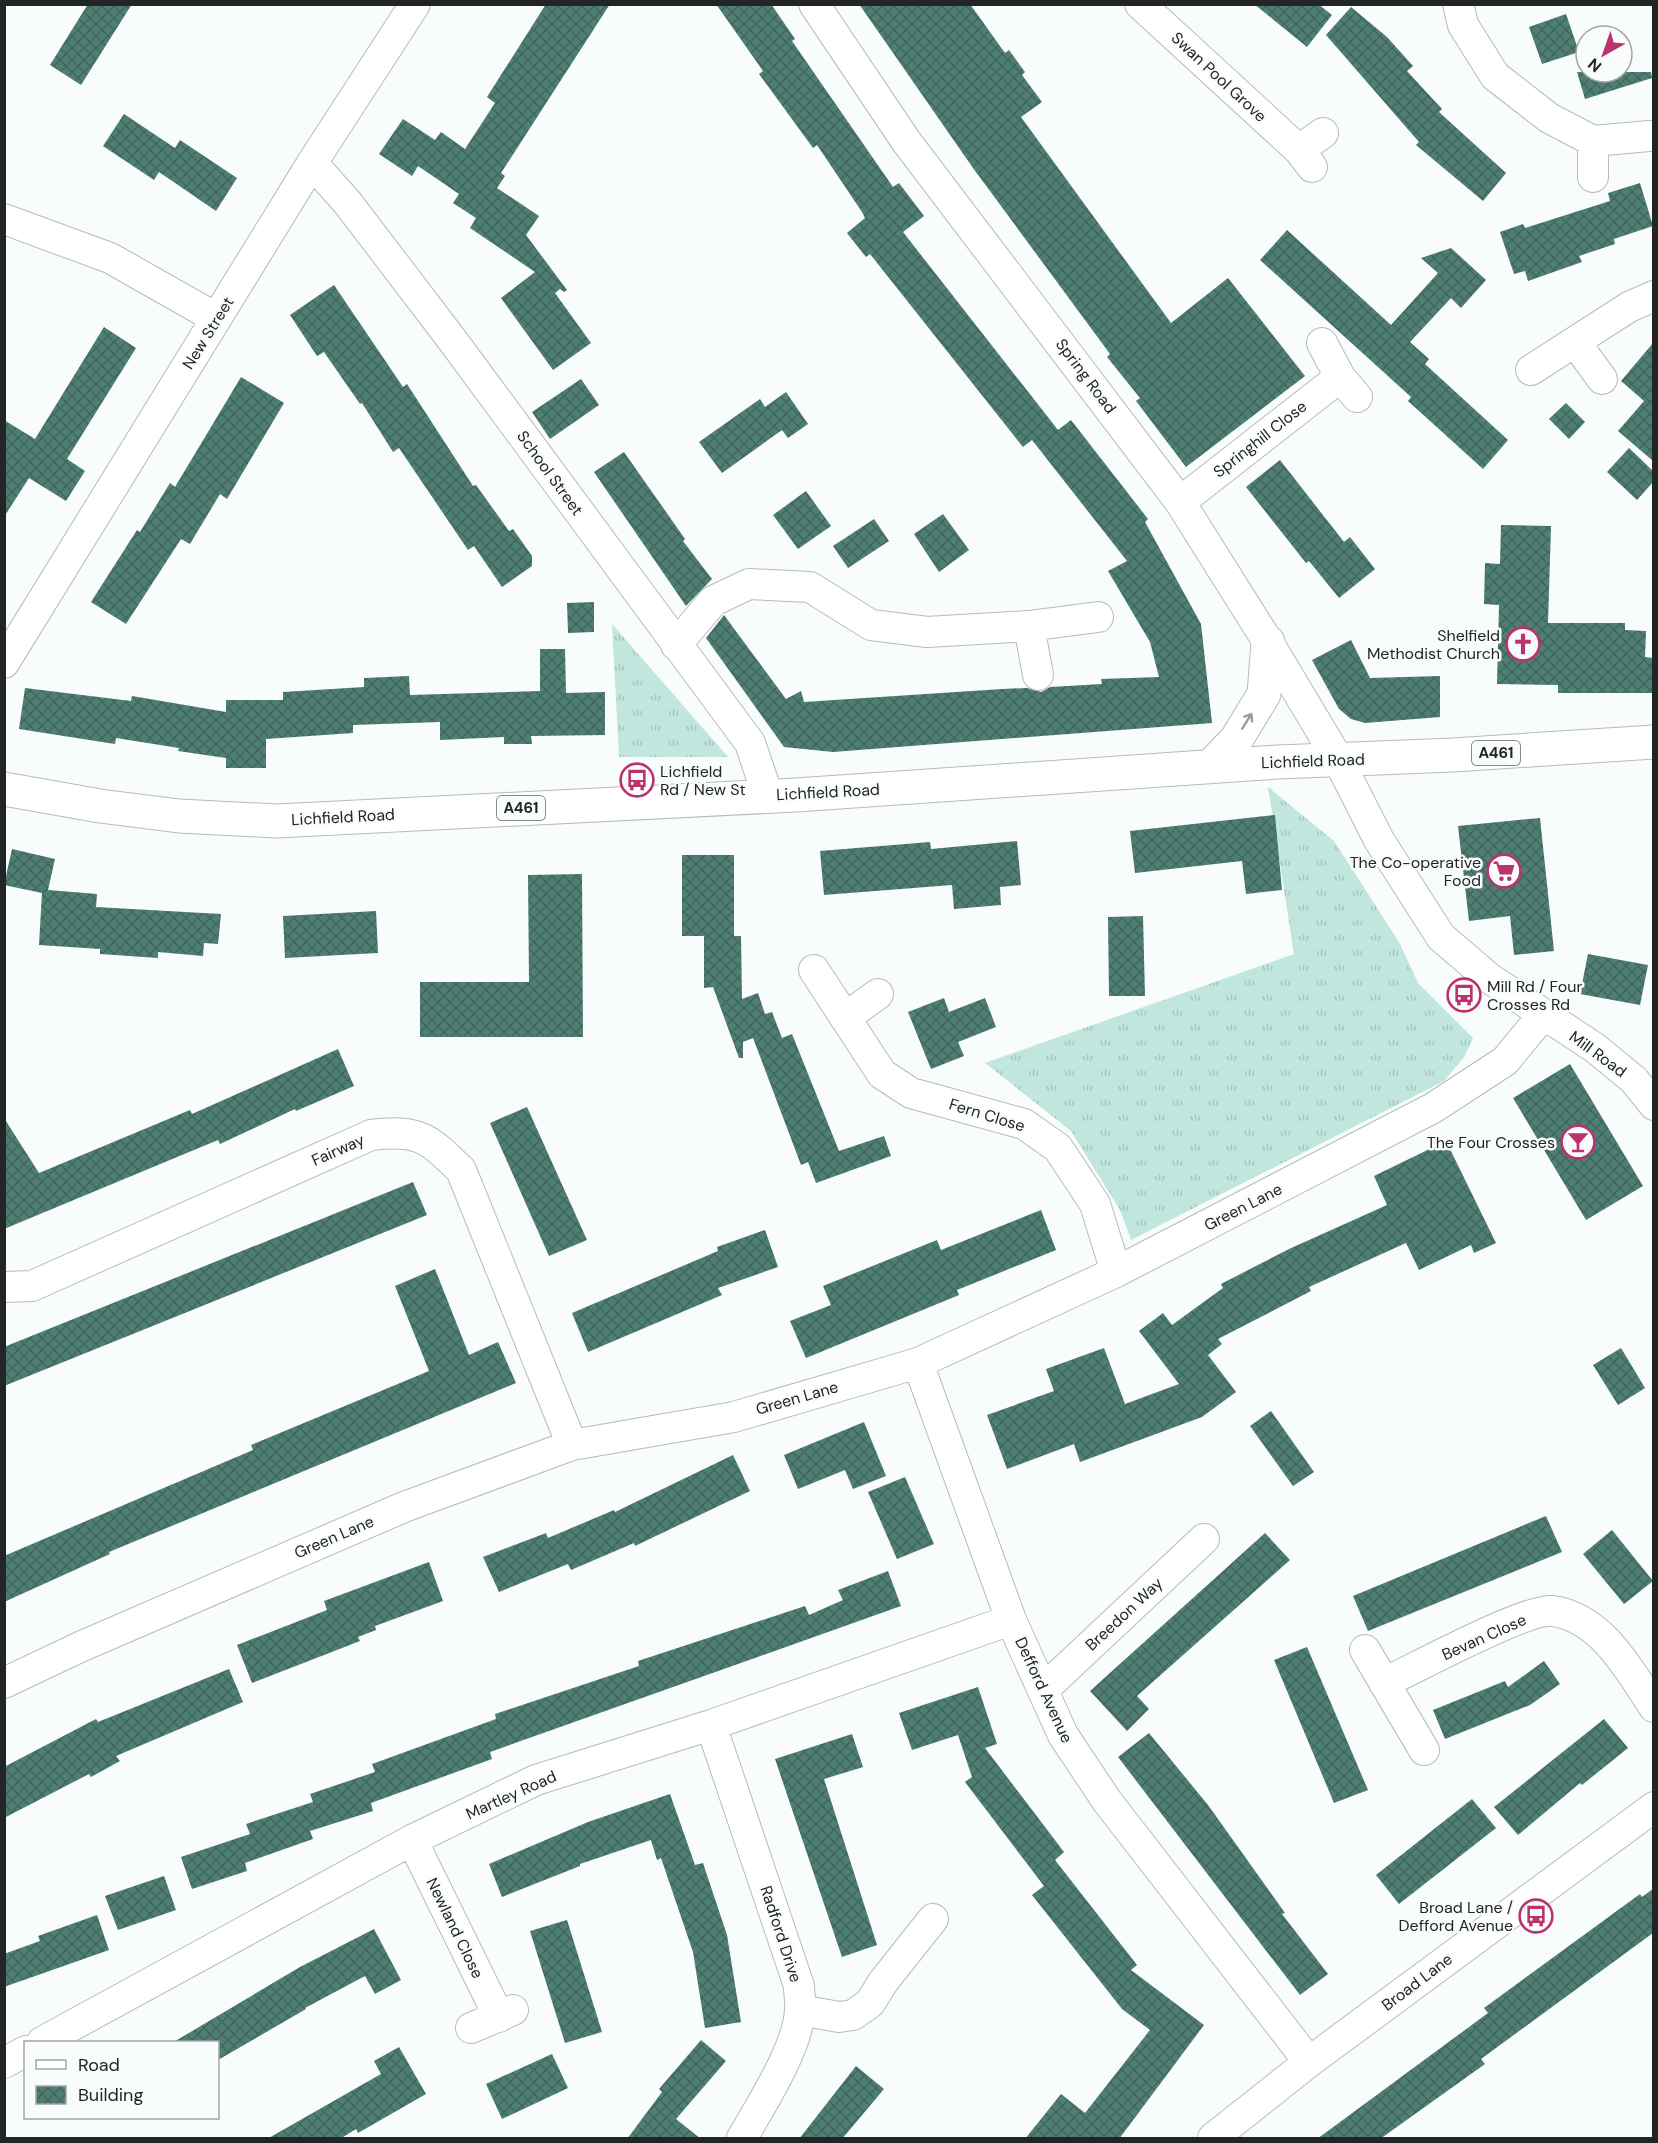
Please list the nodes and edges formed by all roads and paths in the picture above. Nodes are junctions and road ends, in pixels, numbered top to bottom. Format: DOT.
graph roads {
  1 [pos="415,4"];
  2 [pos="814,4"];
  3 [pos="1140,4"];
  4 [pos="1458,4"];
  5 [pos="1323,133"];
  6 [pos="1649,136"];
  7 [pos="1593,141"];
  8 [pos="312,163"];
  9 [pos="1593,177"];
  10 [pos="4,219"];
  11 [pos="1653,296"];
  12 [pos="216,318"];
  13 [pos="1575,342"];
  14 [pos="1322,343"];
  15 [pos="1531,370"];
  16 [pos="1602,379"];
  17 [pos="1180,502"];
  18 [pos="1098,617"];
  19 [pos="1029,626"];
  20 [pos="1268,642"];
  21 [pos="676,645"];
  22 [pos="4,663"];
  23 [pos="1038,675"];
  24 [pos="1653,742"];
  25 [pos="1339,761"];
  26 [pos="1211,766"];
  27 [pos="4,789"];
  28 [pos="768,796"];
  29 [pos="814,970"];
  30 [pos="878,994"];
  31 [pos="1543,1015"];
  32 [pos="845,1018"];
  33 [pos="1644,1074"];
  34 [pos="1653,1106"];
  35 [pos="1116,1272"];
  36 [pos="4,1287"];
  37 [pos="918,1363"];
  38 [pos="572,1445"];
  39 [pos="1204,1539"];
  40 [pos="1011,1620"];
  41 [pos="1365,1650"];
  42 [pos="4,1683"];
  43 [pos="1384,1683"];
  44 [pos="1044,1689"];
  45 [pos="1653,1707"];
  46 [pos="711,1725"];
  47 [pos="1424,1750"];
  48 [pos="1653,1808"];
  49 [pos="412,1840"];
  50 [pos="933,1919"];
  51 [pos="801,2010"];
  52 [pos="471,2028"];
  53 [pos="46,2041"];
  54 [pos="24,2052"];
  55 [pos="1309,2062"];
  56 [pos="4,2063"];
  57 [pos="742,2139"];
  58 [pos="1213,2139"];
  1 -- 8 [label="street, New Street"];
  2 -- 17 [label="street, Spring Road"];
  3 -- 5 [label="street, Swan Pool Grove"];
  4 -- 7 [label="street"];
  6 -- 7 [label="street"];
  7 -- 9 [label="street"];
  8 -- 12 [label="street, New Street"];
  8 -- 21 [label="street, School Street"];
  10 -- 12 [label="street"];
  11 -- 13 [label="street"];
  12 -- 22 [label="street, New Street"];
  13 -- 15 [label="street"];
  13 -- 16 [label="street"];
  14 -- 17 [label="street, Springhill Close"];
  17 -- 20 [label="street, Spring Road"];
  18 -- 19 [label="street"];
  19 -- 21 [label="street"];
  19 -- 23 [label="street"];
  20 -- 25 [label="street, Spring Road"];
  26 -- 20 [label="highway, one-way"];
  21 -- 28 [label="street, School Street"];
  24 -- 25 [label="highway, Lichfield Road / A461"];
  25 -- 26 [label="highway, Lichfield Road / A461"];
  25 -- 31 [label="street, Mill Road"];
  26 -- 28 [label="highway, Lichfield Road / A461"];
  27 -- 28 [label="highway, Lichfield Road / A461"];
  29 -- 32 [label="street, Fern Close"];
  30 -- 32 [label="street"];
  31 -- 33 [label="street, Mill Road"];
  31 -- 35 [label="street, Green Lane"];
  32 -- 35 [label="street, Fern Close"];
  33 -- 34 [label="street, Mill Road"];
  35 -- 37 [label="street, Green Lane"];
  36 -- 38 [label="street, Fairway"];
  37 -- 38 [label="street, Green Lane"];
  37 -- 40 [label="street, Defford Avenue"];
  38 -- 42 [label="street, Green Lane"];
  39 -- 44 [label="street, Breedon Way"];
  40 -- 44 [label="street, Defford Avenue"];
  40 -- 46 [label="street, Martley Road"];
  41 -- 43 [label="street"];
  43 -- 45 [label="street, Bevan Close"];
  43 -- 47 [label="street"];
  44 -- 55 [label="street, Defford Avenue"];
  46 -- 49 [label="street, Martley Road"];
  46 -- 51 [label="street, Radford Drive"];
  48 -- 55 [label="street, Broad Lane"];
  49 -- 52 [label="street, Newland Close"];
  49 -- 53 [label="street, Martley Road"];
  50 -- 51 [label="street"];
  51 -- 57 [label="street, Radford Drive"];
  54 -- 56 [label="street"];
  55 -- 58 [label="street, Broad Lane"];
}
